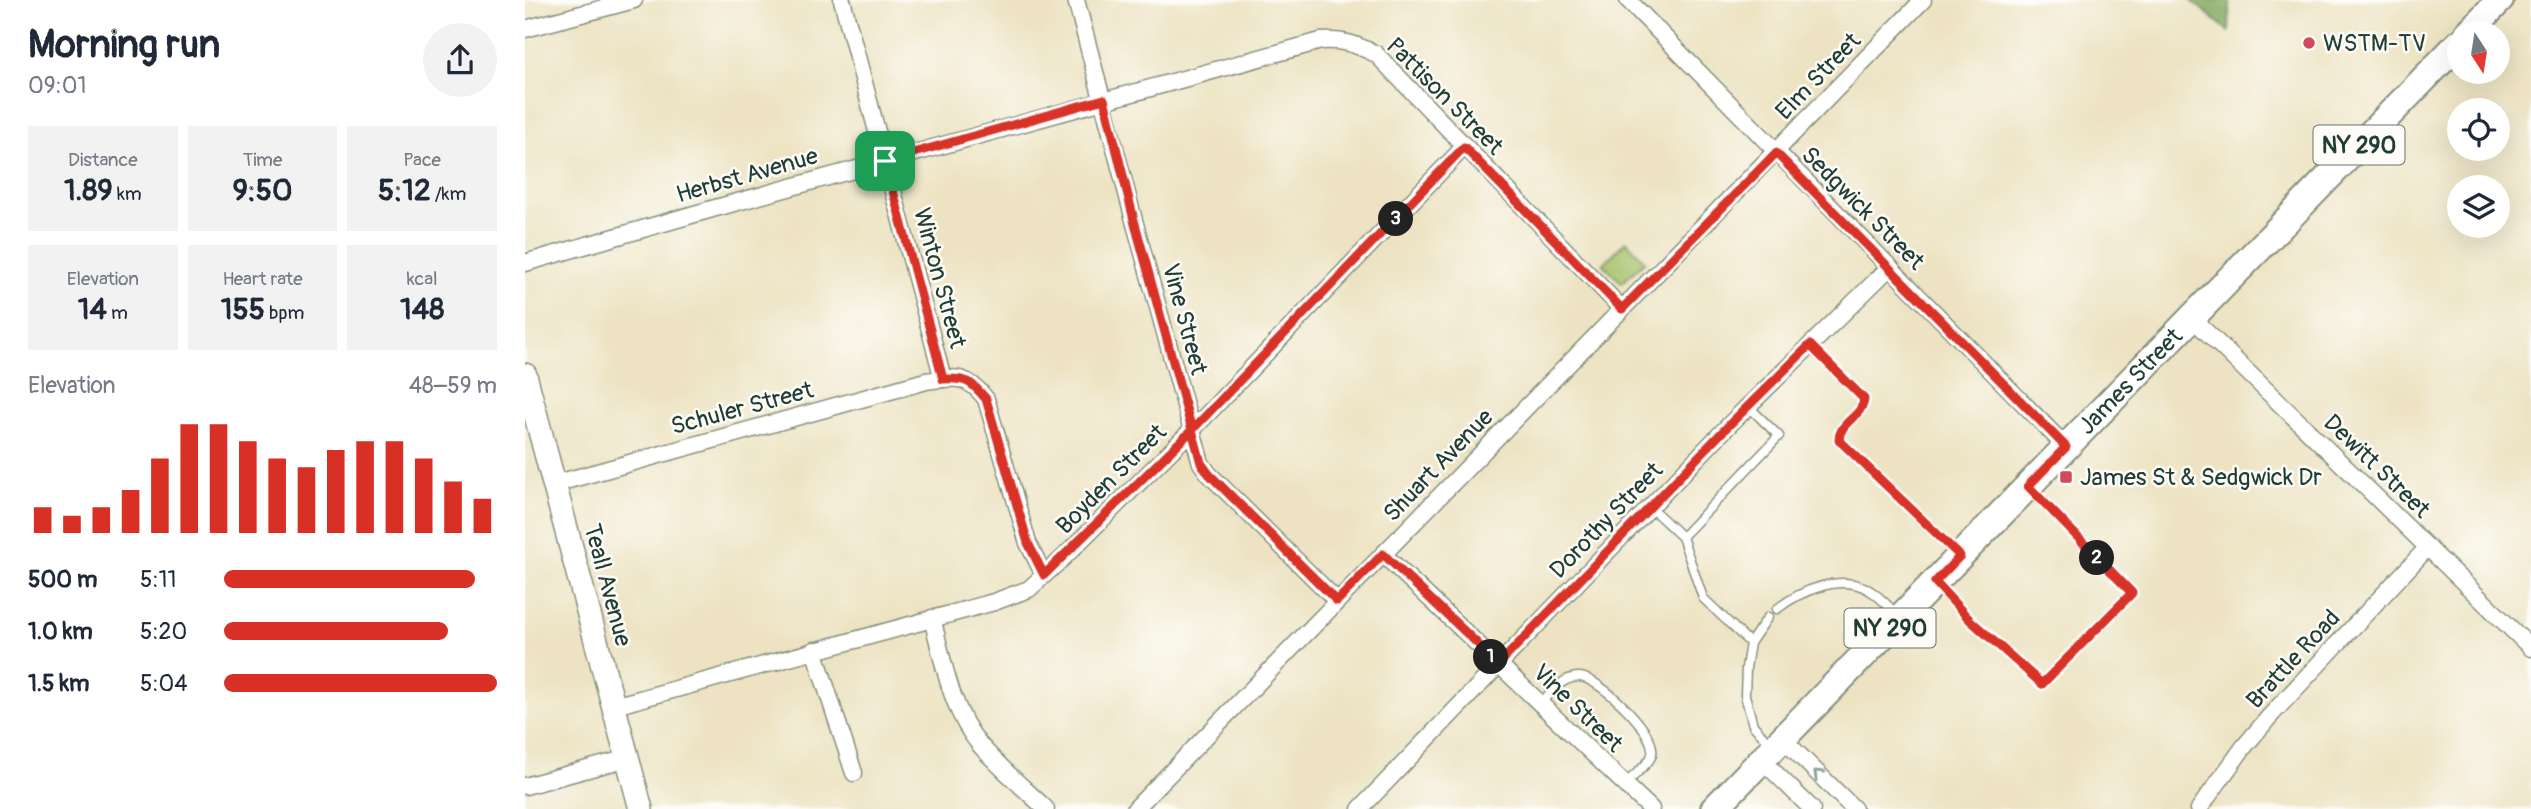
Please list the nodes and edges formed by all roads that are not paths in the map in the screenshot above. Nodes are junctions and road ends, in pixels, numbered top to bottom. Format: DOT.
graph roads {
  1 [pos="634,0"];
  2 [pos="842,0"];
  3 [pos="1076,0"];
  4 [pos="1628,0"];
  5 [pos="1923,0"];
  6 [pos="2500,0"];
  7 [pos="2480,21"];
  8 [pos="525,29"];
  9 [pos="2447,55"];
  10 [pos="1104,99"];
  11 [pos="1464,147"];
  12 [pos="1776,153"];
  13 [pos="885,161"];
  14 [pos="525,263"];
  15 [pos="1890,267"];
  16 [pos="1622,309"];
  17 [pos="2191,317"];
  18 [pos="1810,345"];
  19 [pos="943,379"];
  20 [pos="527,390"];
  21 [pos="1748,406"];
  22 [pos="1192,430"];
  23 [pos="2066,447"];
  24 [pos="554,484"];
  25 [pos="2028,486"];
  26 [pos="1650,508"];
  27 [pos="1682,537"];
  28 [pos="2428,547"];
  29 [pos="1383,554"];
  30 [pos="1960,556"];
  31 [pos="1044,575"];
  32 [pos="1935,582"];
  33 [pos="1337,601"];
  34 [pos="1777,609"];
  35 [pos="1768,617"];
  36 [pos="932,618"];
  37 [pos="1900,618"];
  38 [pos="2529,641"];
  39 [pos="1750,643"];
  40 [pos="814,650"];
  41 [pos="1499,664"];
  42 [pos="1540,704"];
  43 [pos="614,706"];
  44 [pos="1773,749"];
  45 [pos="628,758"];
  46 [pos="854,773"];
  47 [pos="1625,784"];
  48 [pos="525,786"];
  49 [pos="641,809"];
  50 [pos="1046,809"];
  51 [pos="1135,809"];
  52 [pos="1360,809"];
  53 [pos="1651,809"];
  54 [pos="1714,809"];
  55 [pos="1812,809"];
  56 [pos="1854,809"];
  57 [pos="2199,809"];
  1 -- 8 [label="street"];
  2 -- 13 [label="street, Winton Street"];
  3 -- 10 [label="street, Vine Street"];
  4 -- 12 [label="street, Sedgwick Street"];
  5 -- 12 [label="street, Elm Street"];
  6 -- 7 [label="main road"];
  9 -- 17 [label="main road, James Street / NY 290"];
  10 -- 11 [label="street, Pattison Street"];
  10 -- 13 [label="street, Herbst Avenue"];
  10 -- 22 [label="street, Vine Street"];
  11 -- 16 [label="street, Pattison Street"];
  11 -- 22 [label="street, Boyden Street"];
  12 -- 15 [label="street, Sedgwick Street"];
  12 -- 16 [label="street, Shuart Avenue"];
  13 -- 14 [label="street, Herbst Avenue"];
  13 -- 19 [label="street, Winton Street"];
  15 -- 18 [label="street, Dorothy Street"];
  15 -- 23 [label="street, Sedgwick Street"];
  16 -- 29 [label="street, Shuart Avenue"];
  17 -- 23 [label="main road, James Street / NY 290"];
  17 -- 28 [label="street, Dewitt Street"];
  18 -- 21 [label="street, Dorothy Street"];
  18 -- 30 [label="lane"];
  19 -- 24 [label="street, Schuler Street"];
  19 -- 31 [label="street, Winton Street"];
  20 -- 24 [label="street, Teall Avenue"];
  21 -- 26 [label="street, Dorothy Street"];
  21 -- 27 [label="lane"];
  22 -- 31 [label="street, Boyden Street"];
  22 -- 33 [label="street, Vine Street"];
  23 -- 25 [label="main road, James Street / NY 290"];
  24 -- 43 [label="street, Teall Avenue"];
  25 -- 30 [label="main road, James Street / NY 290"];
  25 -- 32 [label="lane"];
  26 -- 27 [label="lane"];
  26 -- 41 [label="street, Dorothy Street"];
  27 -- 39 [label="lane"];
  28 -- 38 [label="street, Dewitt Street"];
  28 -- 57 [label="street, Brattle Road"];
  29 -- 33 [label="street, Shuart Avenue"];
  29 -- 41 [label="street, Vine Street"];
  30 -- 32 [label="main road, James Street / NY 290"];
  31 -- 36 [label="street, Boyden Street"];
  32 -- 37 [label="main road, James Street / NY 290"];
  33 -- 51 [label="street, Shuart Avenue"];
  34 -- 37 [label="lane"];
  35 -- 39 [label="lane"];
  36 -- 40 [label="street, Boyden Street"];
  36 -- 50 [label="street"];
  37 -- 44 [label="main road, James Street / NY 290"];
  39 -- 44 [label="lane"];
  40 -- 43 [label="street, Boyden Street"];
  40 -- 46 [label="street"];
  41 -- 42 [label="street, Vine Street"];
  41 -- 52 [label="street, Dorothy Street"];
  42 -- 47 [label="street, Vine Street"];
  42 -- 47 [label="lane"];
  43 -- 45 [label="street, Teall Avenue"];
  44 -- 54 [label="main road, James Street / NY 290"];
  44 -- 55 [label="street"];
  56 -- 44 [label="street, one-way"];
  45 -- 48 [label="street"];
  45 -- 49 [label="street, Teall Avenue"];
  47 -- 53 [label="street, Vine Street"];
}
